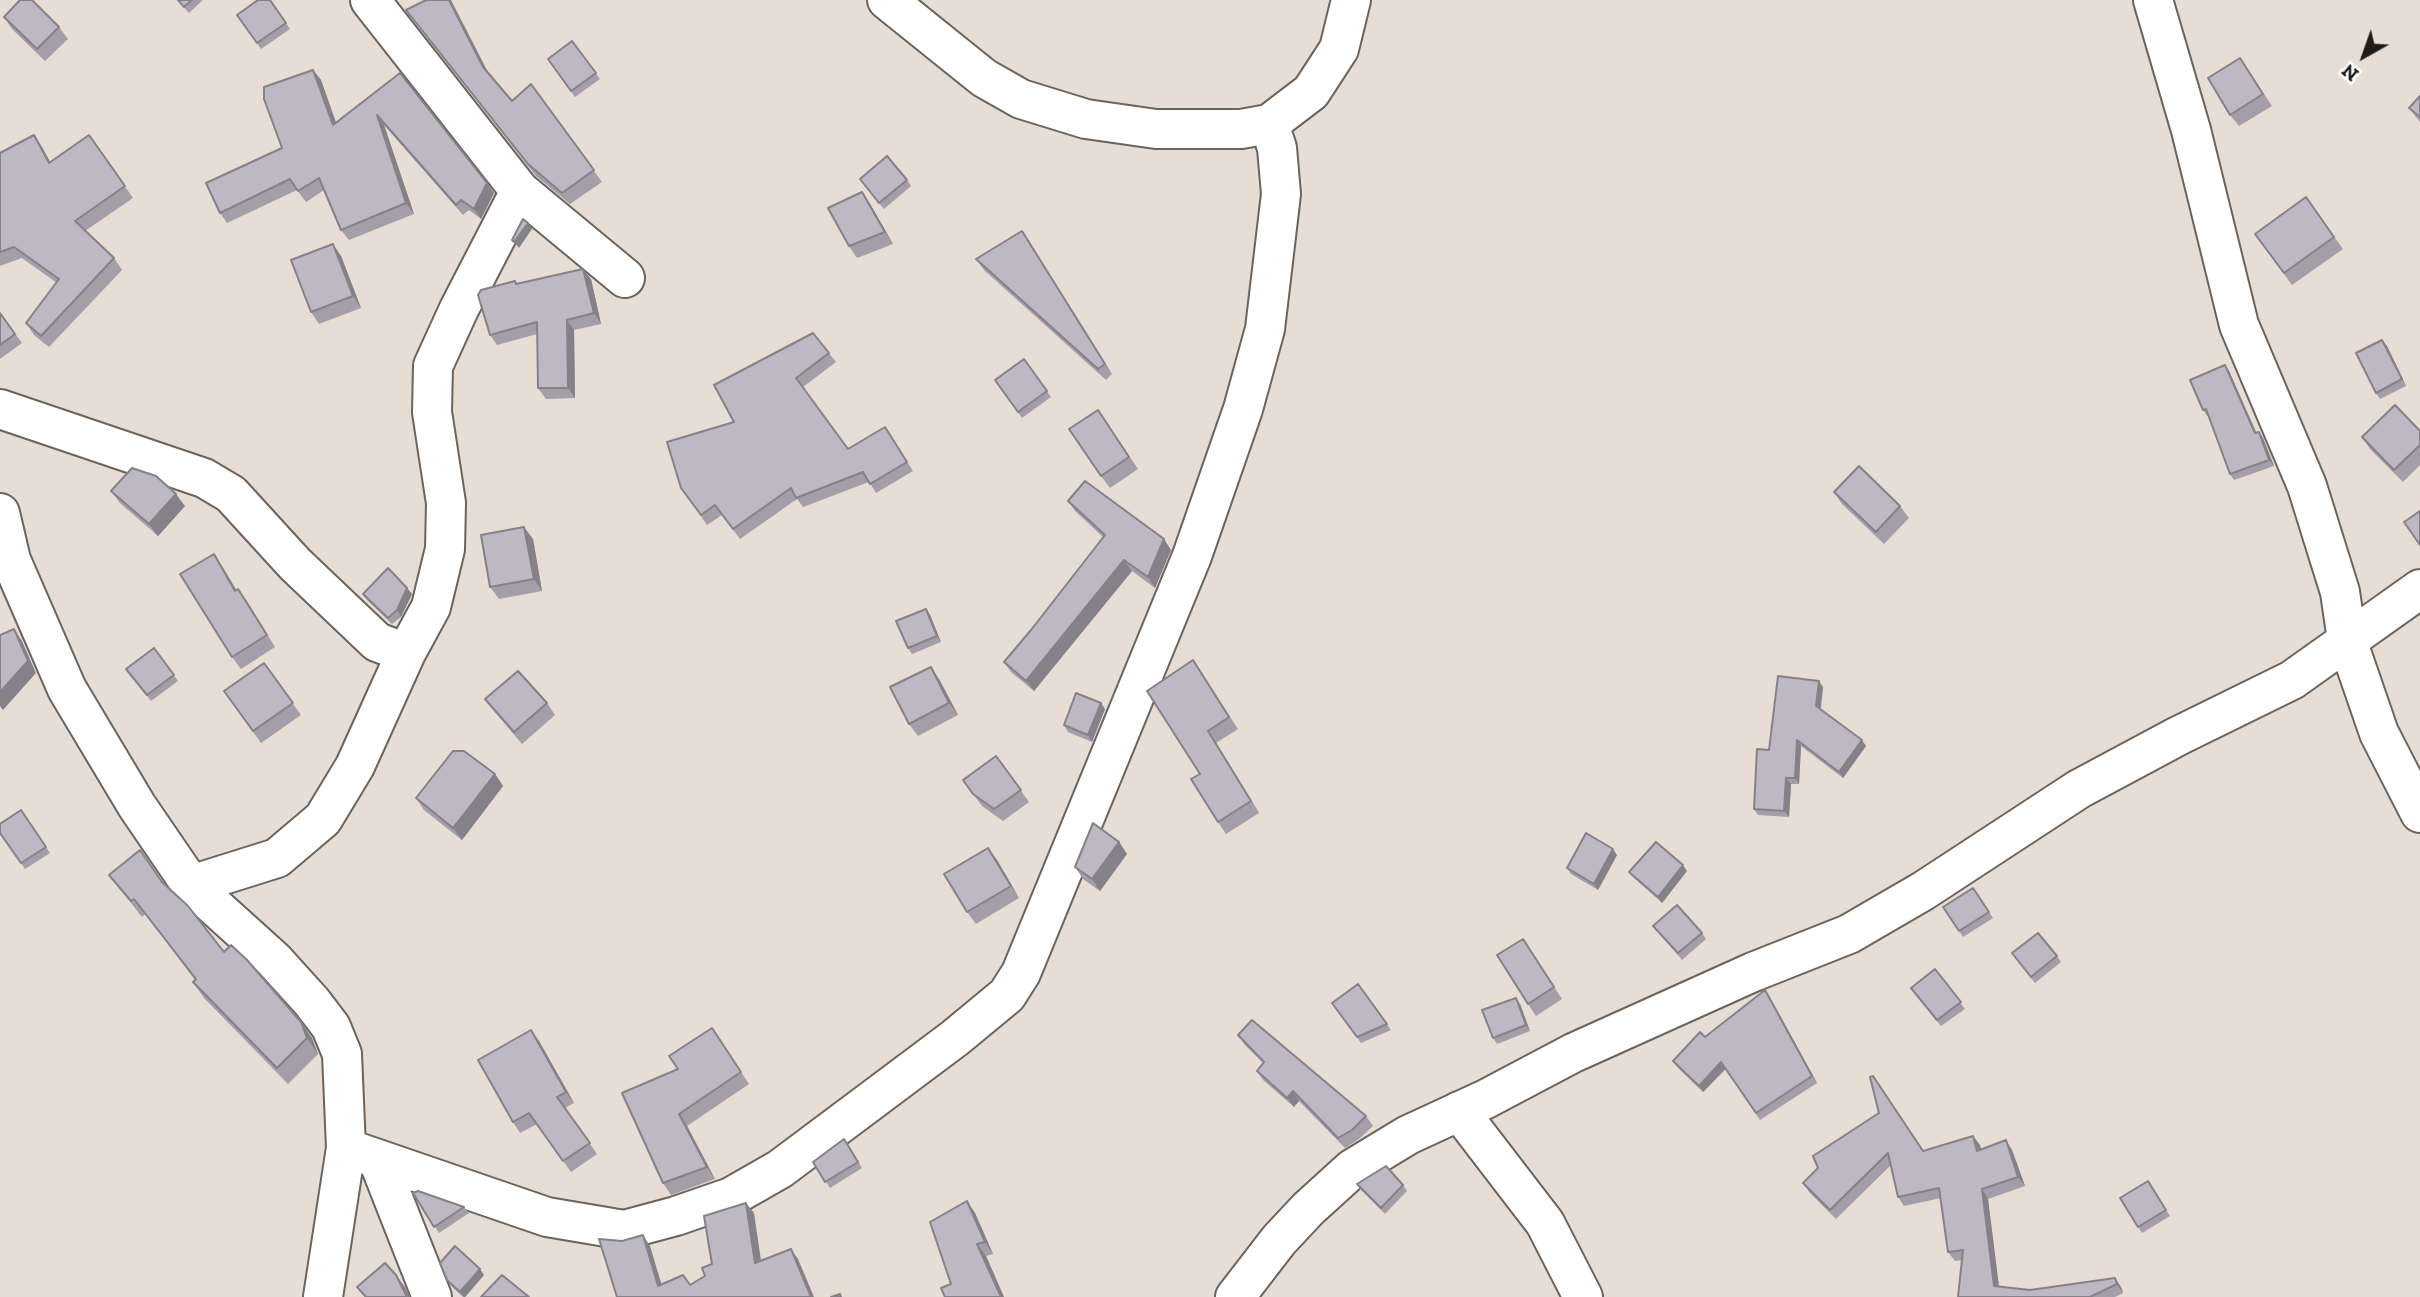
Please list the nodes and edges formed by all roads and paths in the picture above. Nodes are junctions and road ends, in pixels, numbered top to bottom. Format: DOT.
graph roads {
  1 [pos="370,0"];
  2 [pos="887,0"];
  3 [pos="1351,0"];
  4 [pos="2153,0"];
  5 [pos="1269,124"];
  6 [pos="520,191"];
  7 [pos="625,278"];
  8 [pos="0,409"];
  9 [pos="0,513"];
  10 [pos="2420,589"];
  11 [pos="2347,640"];
  12 [pos="406,653"];
  13 [pos="2420,813"];
  14 [pos="191,885"];
  15 [pos="1458,1111"];
  16 [pos="362,1154"];
  17 [pos="323,1297"];
  18 [pos="432,1297"];
  19 [pos="1235,1297"];
  20 [pos="1583,1297"];
  1 -- 6 [label="street"];
  2 -- 5 [label="street"];
  3 -- 5 [label="street"];
  4 -- 11 [label="street"];
  5 -- 16 [label="street"];
  6 -- 7 [label="street"];
  6 -- 12 [label="street"];
  8 -- 12 [label="street"];
  9 -- 14 [label="street"];
  10 -- 11 [label="street"];
  11 -- 13 [label="street"];
  11 -- 15 [label="street"];
  12 -- 14 [label="street"];
  14 -- 16 [label="street"];
  15 -- 19 [label="street"];
  15 -- 20 [label="street"];
  16 -- 17 [label="street"];
  16 -- 18 [label="street"];
}
